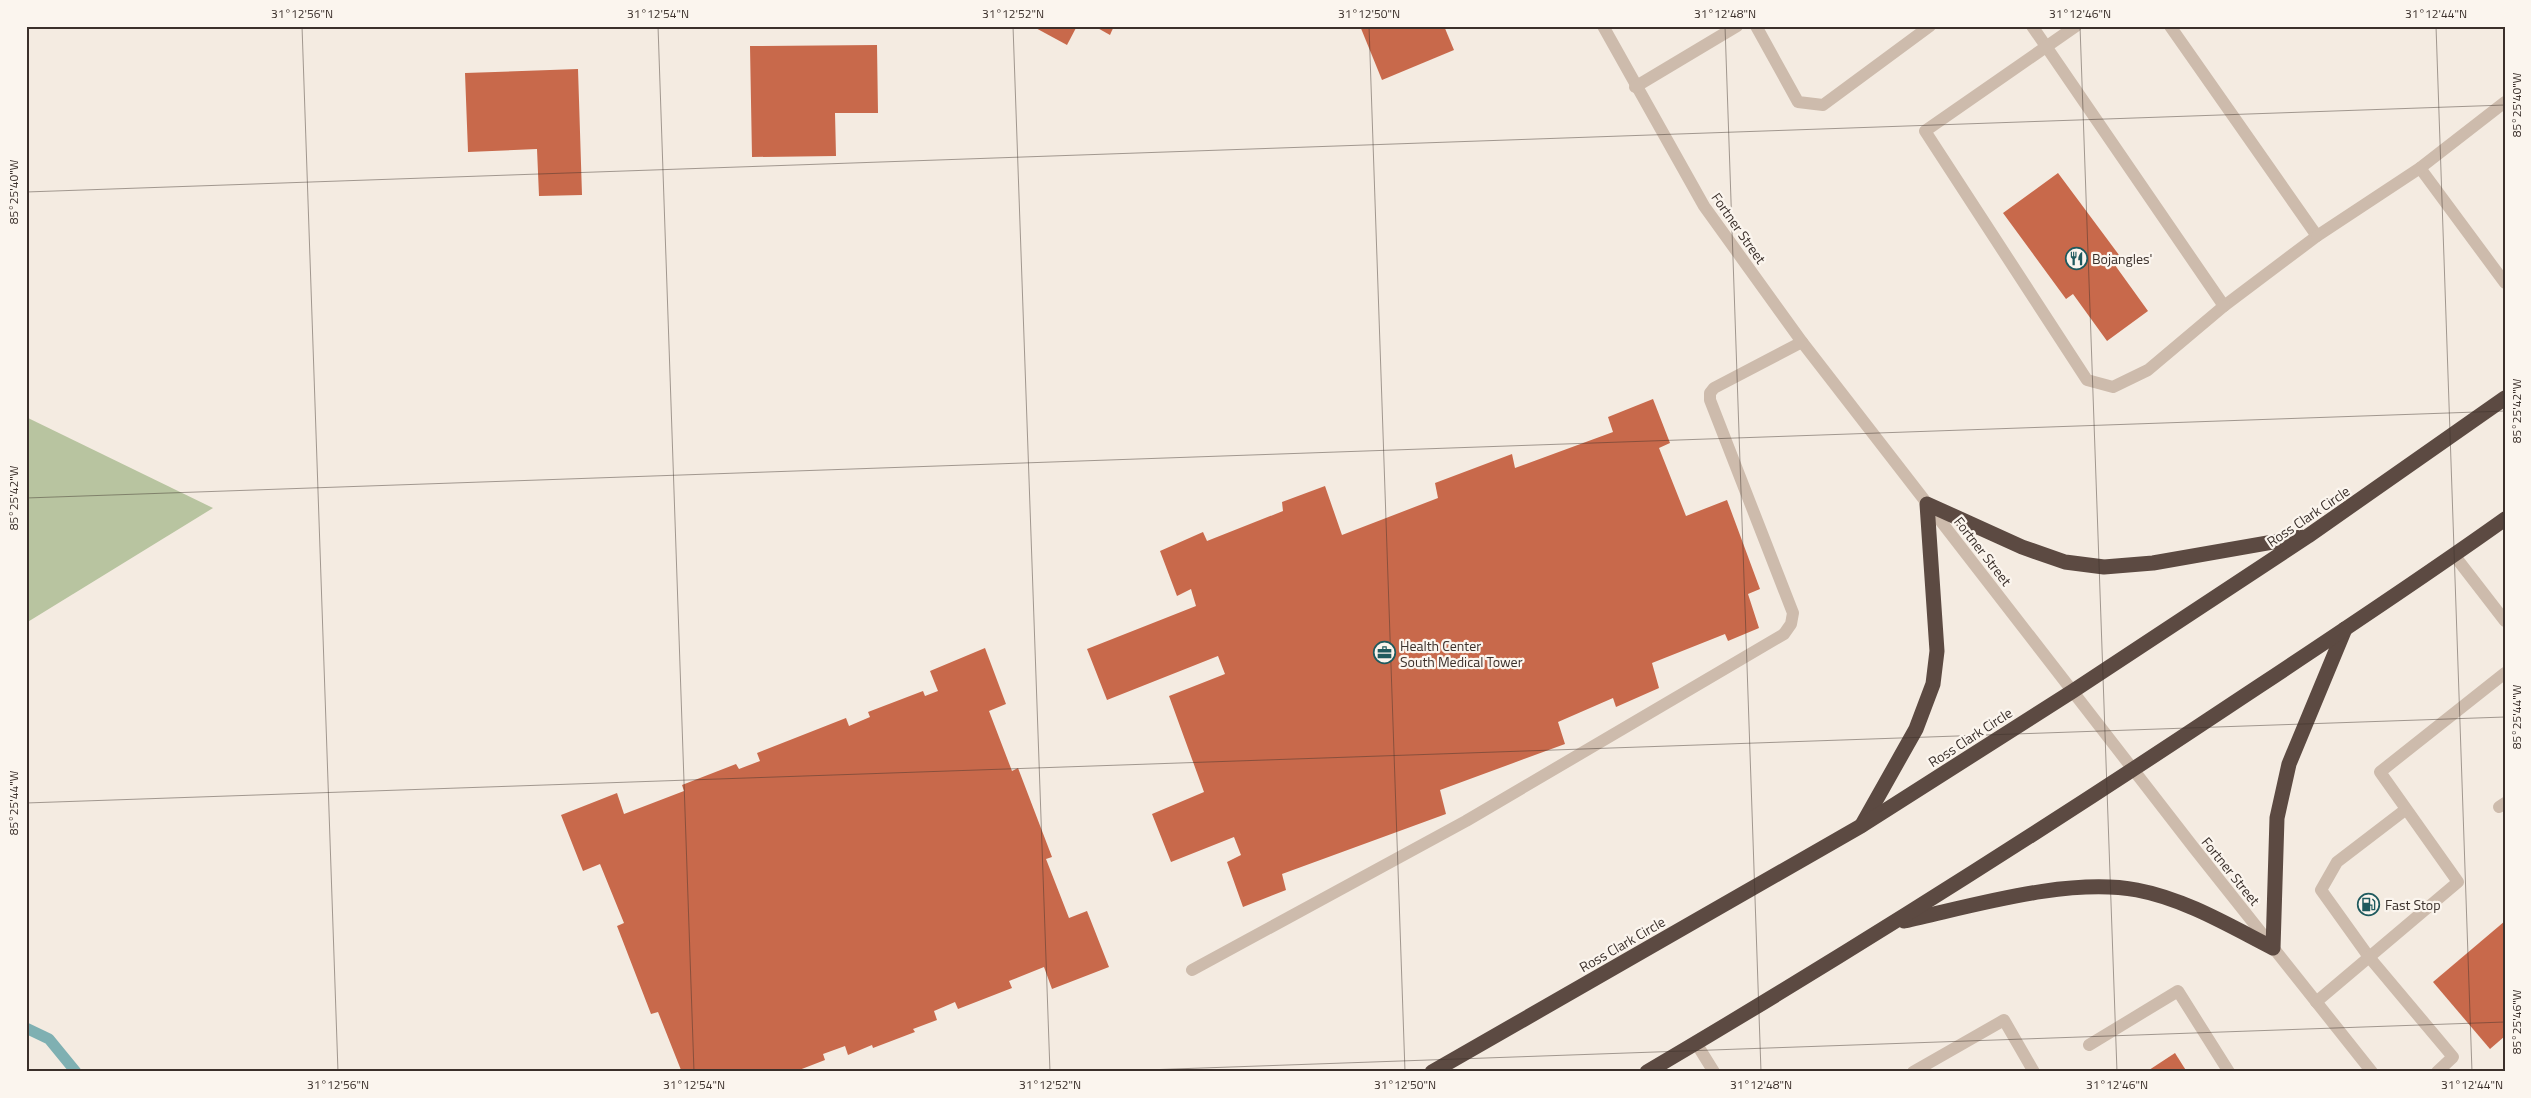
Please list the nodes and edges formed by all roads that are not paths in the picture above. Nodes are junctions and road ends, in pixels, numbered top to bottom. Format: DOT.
graph roads {
  1 [pos="1603,26"];
  2 [pos="1737,26"];
  3 [pos="1756,26"];
  4 [pos="1930,26"];
  5 [pos="2032,26"];
  6 [pos="2076,26"];
  7 [pos="2170,26"];
  8 [pos="2046,47"];
  9 [pos="1635,87"];
  10 [pos="2505,102"];
  11 [pos="2420,168"];
  12 [pos="2317,236"];
  13 [pos="2505,283"];
  14 [pos="2224,306"];
  15 [pos="1802,342"];
  16 [pos="2505,398"];
  17 [pos="1927,504"];
  18 [pos="2505,519"];
  19 [pos="2308,536"];
  20 [pos="2454,555"];
  21 [pos="2505,621"];
  22 [pos="2345,629"];
  23 [pos="2505,673"];
  24 [pos="2073,690"];
  25 [pos="2134,769"];
  26 [pos="2405,810"];
  27 [pos="1861,826"];
  28 [pos="1893,923"];
  29 [pos="2274,948"];
  30 [pos="2369,957"];
  31 [pos="1192,970"];
  32 [pos="2316,1002"];
  33 [pos="1696,1043"];
  34 [pos="2089,1045"];
  35 [pos="2365,1069"];
  36 [pos="1432,1072"];
  37 [pos="1647,1072"];
  38 [pos="1714,1072"];
  39 [pos="1913,1072"];
  40 [pos="2034,1072"];
  41 [pos="2229,1072"];
  42 [pos="2437,1072"];
  1 -- 9 [label="street, Fortner Street"];
  2 -- 9 [label="street"];
  3 -- 4 [label="street"];
  5 -- 8 [label="street"];
  6 -- 8 [label="street"];
  7 -- 12 [label="street"];
  8 -- 14 [label="street"];
  8 -- 14 [label="street"];
  9 -- 15 [label="street, Fortner Street"];
  10 -- 11 [label="street"];
  11 -- 12 [label="street"];
  11 -- 13 [label="street"];
  12 -- 14 [label="street"];
  15 -- 17 [label="street, Fortner Street"];
  15 -- 31 [label="street"];
  16 -- 19 [label="highway, Ross Clark Circle"];
  17 -- 19 [label="highway"];
  17 -- 24 [label="street, Fortner Street"];
  17 -- 27 [label="highway"];
  18 -- 20 [label="highway"];
  19 -- 24 [label="highway, Ross Clark Circle"];
  20 -- 21 [label="street"];
  20 -- 22 [label="highway"];
  22 -- 25 [label="highway"];
  22 -- 29 [label="highway"];
  23 -- 26 [label="street"];
  24 -- 25 [label="street, Fortner Street"];
  24 -- 27 [label="highway, Ross Clark Circle"];
  25 -- 28 [label="highway"];
  25 -- 29 [label="street, Fortner Street"];
  26 -- 30 [label="street"];
  26 -- 30 [label="street"];
  27 -- 36 [label="highway, Ross Clark Circle"];
  28 -- 29 [label="highway"];
  28 -- 33 [label="highway"];
  29 -- 32 [label="street, Fortner Street"];
  30 -- 32 [label="street"];
  30 -- 42 [label="street"];
  32 -- 35 [label="street, Fortner Street"];
  33 -- 37 [label="highway"];
  33 -- 38 [label="street"];
  34 -- 41 [label="street"];
  39 -- 40 [label="street"];
}
